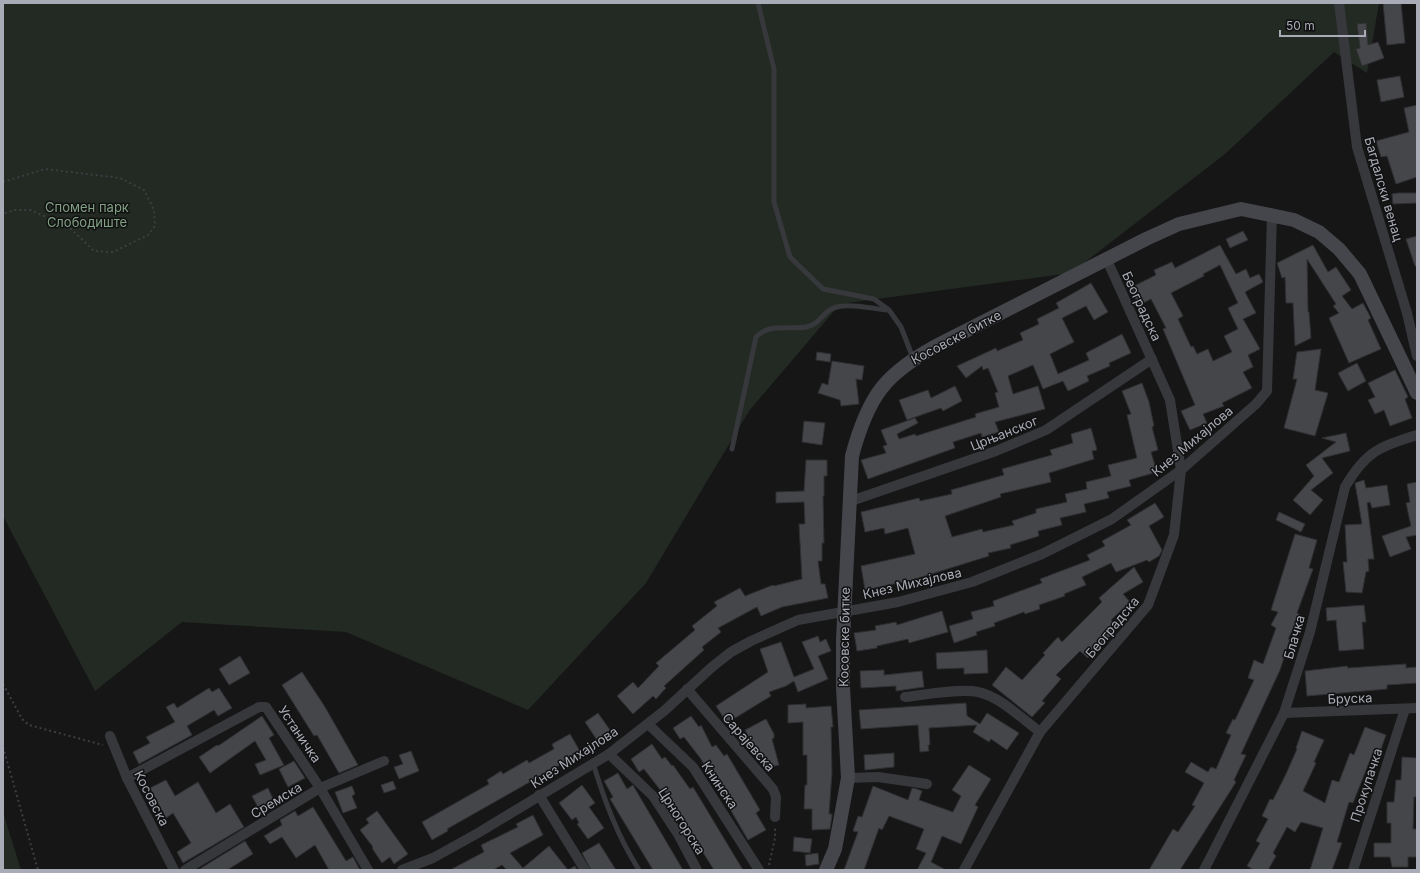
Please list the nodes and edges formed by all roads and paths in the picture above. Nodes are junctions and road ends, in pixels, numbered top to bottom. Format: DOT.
graph roads {
  1 [pos="758,3"];
  2 [pos="1339,3"];
  3 [pos="3,182"];
  4 [pos="3,214"];
  5 [pos="1272,214"];
  6 [pos="1107,260"];
  7 [pos="889,310"];
  8 [pos="1417,356"];
  9 [pos="913,358"];
  10 [pos="1152,359"];
  11 [pos="1417,393"];
  12 [pos="1417,435"];
  13 [pos="732,449"];
  14 [pos="1182,470"];
  15 [pos="851,501"];
  16 [pos="845,612"];
  17 [pos="3,684"];
  18 [pos="687,689"];
  19 [pos="905,697"];
  20 [pos="1417,708"];
  21 [pos="1405,709"];
  22 [pos="1284,713"];
  23 [pos="648,724"];
  24 [pos="1040,732"];
  25 [pos="110,736"];
  26 [pos="114,746"];
  27 [pos="3,747"];
  28 [pos="609,754"];
  29 [pos="384,761"];
  30 [pos="592,763"];
  31 [pos="127,778"];
  32 [pos="848,778"];
  33 [pos="927,784"];
  34 [pos="320,788"];
  35 [pos="539,796"];
  36 [pos="775,817"];
  37 [pos="38,870"];
  38 [pos="174,870"];
  39 [pos="185,870"];
  40 [pos="368,870"];
  41 [pos="402,870"];
  42 [pos="585,870"];
  43 [pos="639,870"];
  44 [pos="697,870"];
  45 [pos="759,870"];
  46 [pos="766,870"];
  47 [pos="826,870"];
  48 [pos="964,870"];
  49 [pos="1204,870"];
  50 [pos="1353,870"];
  1 -- 7 [label="lane"];
  2 -- 8 [label="street, Багдалски венац"];
  3 -- 4 [label="path"];
  5 -- 6 [label="street, Косовске битке"];
  5 -- 11 [label="street, Косовске битке"];
  5 -- 14 [label="street, Кнез Михајлова"];
  6 -- 9 [label="street, Косовске битке"];
  6 -- 10 [label="street, Београдска"];
  7 -- 9 [label="lane"];
  7 -- 13 [label="lane"];
  9 -- 15 [label="street, Косовске битке"];
  10 -- 14 [label="street, Београдска"];
  10 -- 15 [label="street, Црњанског"];
  12 -- 22 [label="street, Блачка"];
  14 -- 16 [label="street, Кнез Михајлова"];
  14 -- 24 [label="street, Београдска"];
  15 -- 16 [label="street, Косовске битке"];
  16 -- 18 [label="street, Кнез Михајлова"];
  16 -- 32 [label="street, Косовске битке"];
  17 -- 26 [label="path"];
  18 -- 23 [label="street, Кнез Михајлова"];
  18 -- 36 [label="street, Сарајевска"];
  19 -- 24 [label="street"];
  20 -- 21 [label="street, Бруска"];
  21 -- 22 [label="street, Бруска"];
  21 -- 50 [label="street, Прокупачка"];
  22 -- 49 [label="street, Блачка"];
  23 -- 28 [label="street, Кнез Михајлова"];
  23 -- 45 [label="street, Книнска"];
  24 -- 48 [label="street, Београдска"];
  25 -- 26 [label="street, Косовска"];
  26 -- 31 [label="street, Косовска"];
  27 -- 37 [label="path"];
  28 -- 30 [label="street, Кнез Михајлова"];
  28 -- 44 [label="street, Црногорска"];
  29 -- 34 [label="street, Сремска"];
  30 -- 35 [label="street, Кнез Михајлова"];
  30 -- 43 [label="lane"];
  31 -- 34 [label="street, Устаничка"];
  31 -- 38 [label="street, Косовска"];
  32 -- 33 [label="street"];
  32 -- 47 [label="street, Косовске битке"];
  34 -- 39 [label="street, Сремска"];
  34 -- 40 [label="street, Устаничка"];
  35 -- 41 [label="street, Кнез Михајлова"];
  35 -- 42 [label="street"];
  36 -- 46 [label="path"];
}
